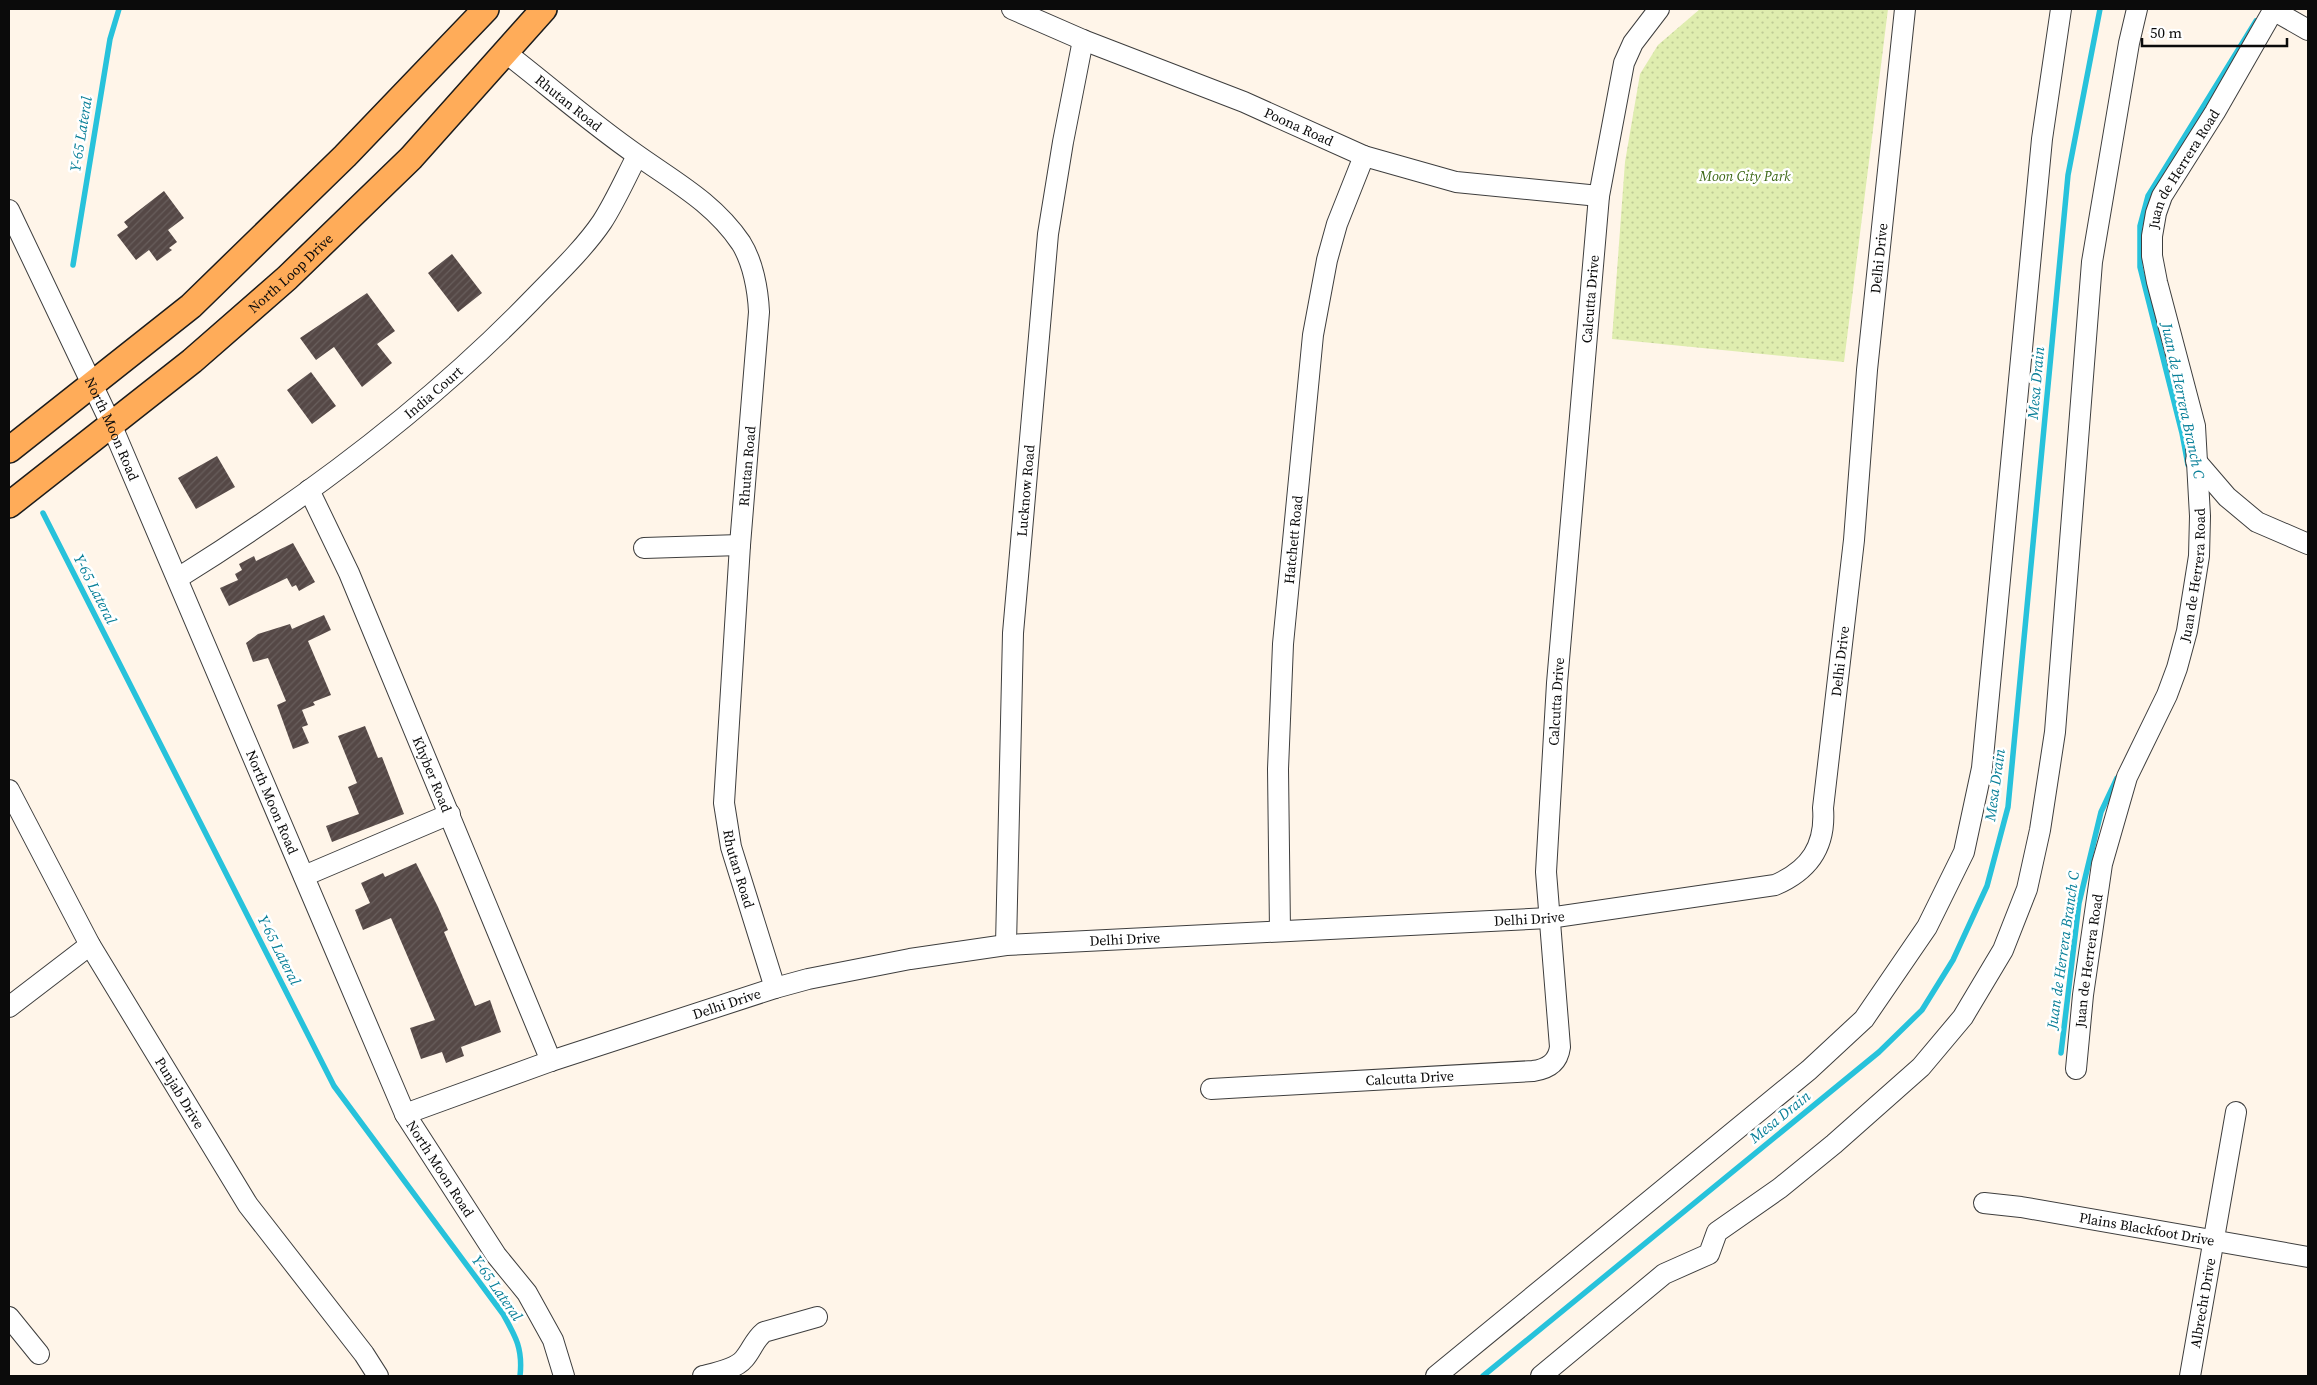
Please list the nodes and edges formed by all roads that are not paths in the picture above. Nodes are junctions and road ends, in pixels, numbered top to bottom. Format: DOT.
graph roads {
  1 [pos="486,9"];
  2 [pos="544,9"];
  3 [pos="1012,9"];
  4 [pos="1659,9"];
  5 [pos="1905,9"];
  6 [pos="2061,9"];
  7 [pos="2137,9"];
  8 [pos="2273,9"];
  9 [pos="2308,30"];
  10 [pos="1084,40"];
  11 [pos="506,53"];
  12 [pos="637,156"];
  13 [pos="1364,156"];
  14 [pos="1599,196"];
  15 [pos="9,210"];
  16 [pos="92,386"];
  17 [pos="111,424"];
  18 [pos="9,450"];
  19 [pos="2196,461"];
  20 [pos="309,490"];
  21 [pos="9,505"];
  22 [pos="2308,544"];
  23 [pos="740,546"];
  24 [pos="644,548"];
  25 [pos="178,578"];
  26 [pos="9,790"];
  27 [pos="450,814"];
  28 [pos="304,876"];
  29 [pos="1549,918"];
  30 [pos="1280,931"];
  31 [pos="90,945"];
  32 [pos="1006,945"];
  33 [pos="775,988"];
  34 [pos="9,1007"];
  35 [pos="551,1060"];
  36 [pos="2076,1070"];
  37 [pos="1212,1089"];
  38 [pos="2236,1112"];
  39 [pos="405,1114"];
  40 [pos="1984,1203"];
  41 [pos="2214,1241"];
  42 [pos="2308,1257"];
  43 [pos="9,1317"];
  44 [pos="817,1317"];
  45 [pos="39,1354"];
  46 [pos="378,1376"];
  47 [pos="564,1376"];
  48 [pos="703,1376"];
  49 [pos="1436,1376"];
  50 [pos="1541,1376"];
  51 [pos="2190,1376"];
  1 -- 16 [label="main road"];
  2 -- 11 [label="main road, North Loop Drive"];
  3 -- 10 [label="street, Poona Road"];
  4 -- 14 [label="street, Calcutta Drive"];
  5 -- 29 [label="street, Delhi Drive"];
  6 -- 49 [label="street"];
  7 -- 50 [label="street"];
  8 -- 9 [label="street"];
  8 -- 19 [label="street, Juan de Herrera Road"];
  10 -- 13 [label="street, Poona Road"];
  10 -- 32 [label="street, Lucknow Road"];
  11 -- 12 [label="street, Rhutan Road"];
  11 -- 17 [label="main road, North Loop Drive"];
  12 -- 20 [label="street, India Court"];
  12 -- 23 [label="street, Rhutan Road"];
  13 -- 14 [label="street, Poona Road"];
  13 -- 30 [label="street, Hatchett Road"];
  14 -- 29 [label="street, Calcutta Drive"];
  15 -- 16 [label="street, North Moon Road"];
  16 -- 17 [label="street, North Moon Road"];
  16 -- 18 [label="main road"];
  17 -- 21 [label="main road, North Loop Drive"];
  17 -- 25 [label="street, North Moon Road"];
  19 -- 22 [label="street"];
  19 -- 36 [label="street, Juan de Herrera Road"];
  20 -- 25 [label="street, India Court"];
  20 -- 27 [label="street, Khyber Road"];
  23 -- 24 [label="street"];
  23 -- 33 [label="street, Rhutan Road"];
  25 -- 28 [label="street, North Moon Road"];
  26 -- 31 [label="street, Punjab Drive"];
  27 -- 28 [label="street"];
  27 -- 35 [label="street, Khyber Road"];
  28 -- 39 [label="street, North Moon Road"];
  29 -- 30 [label="street, Delhi Drive"];
  29 -- 37 [label="street, Calcutta Drive"];
  30 -- 32 [label="street, Delhi Drive"];
  31 -- 34 [label="street"];
  31 -- 46 [label="street, Punjab Drive"];
  32 -- 33 [label="street, Delhi Drive"];
  33 -- 35 [label="street, Delhi Drive"];
  35 -- 39 [label="street, Delhi Drive"];
  38 -- 41 [label="street, Albrecht Drive"];
  39 -- 47 [label="street, North Moon Road"];
  40 -- 41 [label="street, Plains Blackfoot Drive"];
  41 -- 42 [label="street, Plains Blackfoot Drive"];
  41 -- 51 [label="street, Albrecht Drive"];
  43 -- 45 [label="street"];
  44 -- 48 [label="street"];
}
